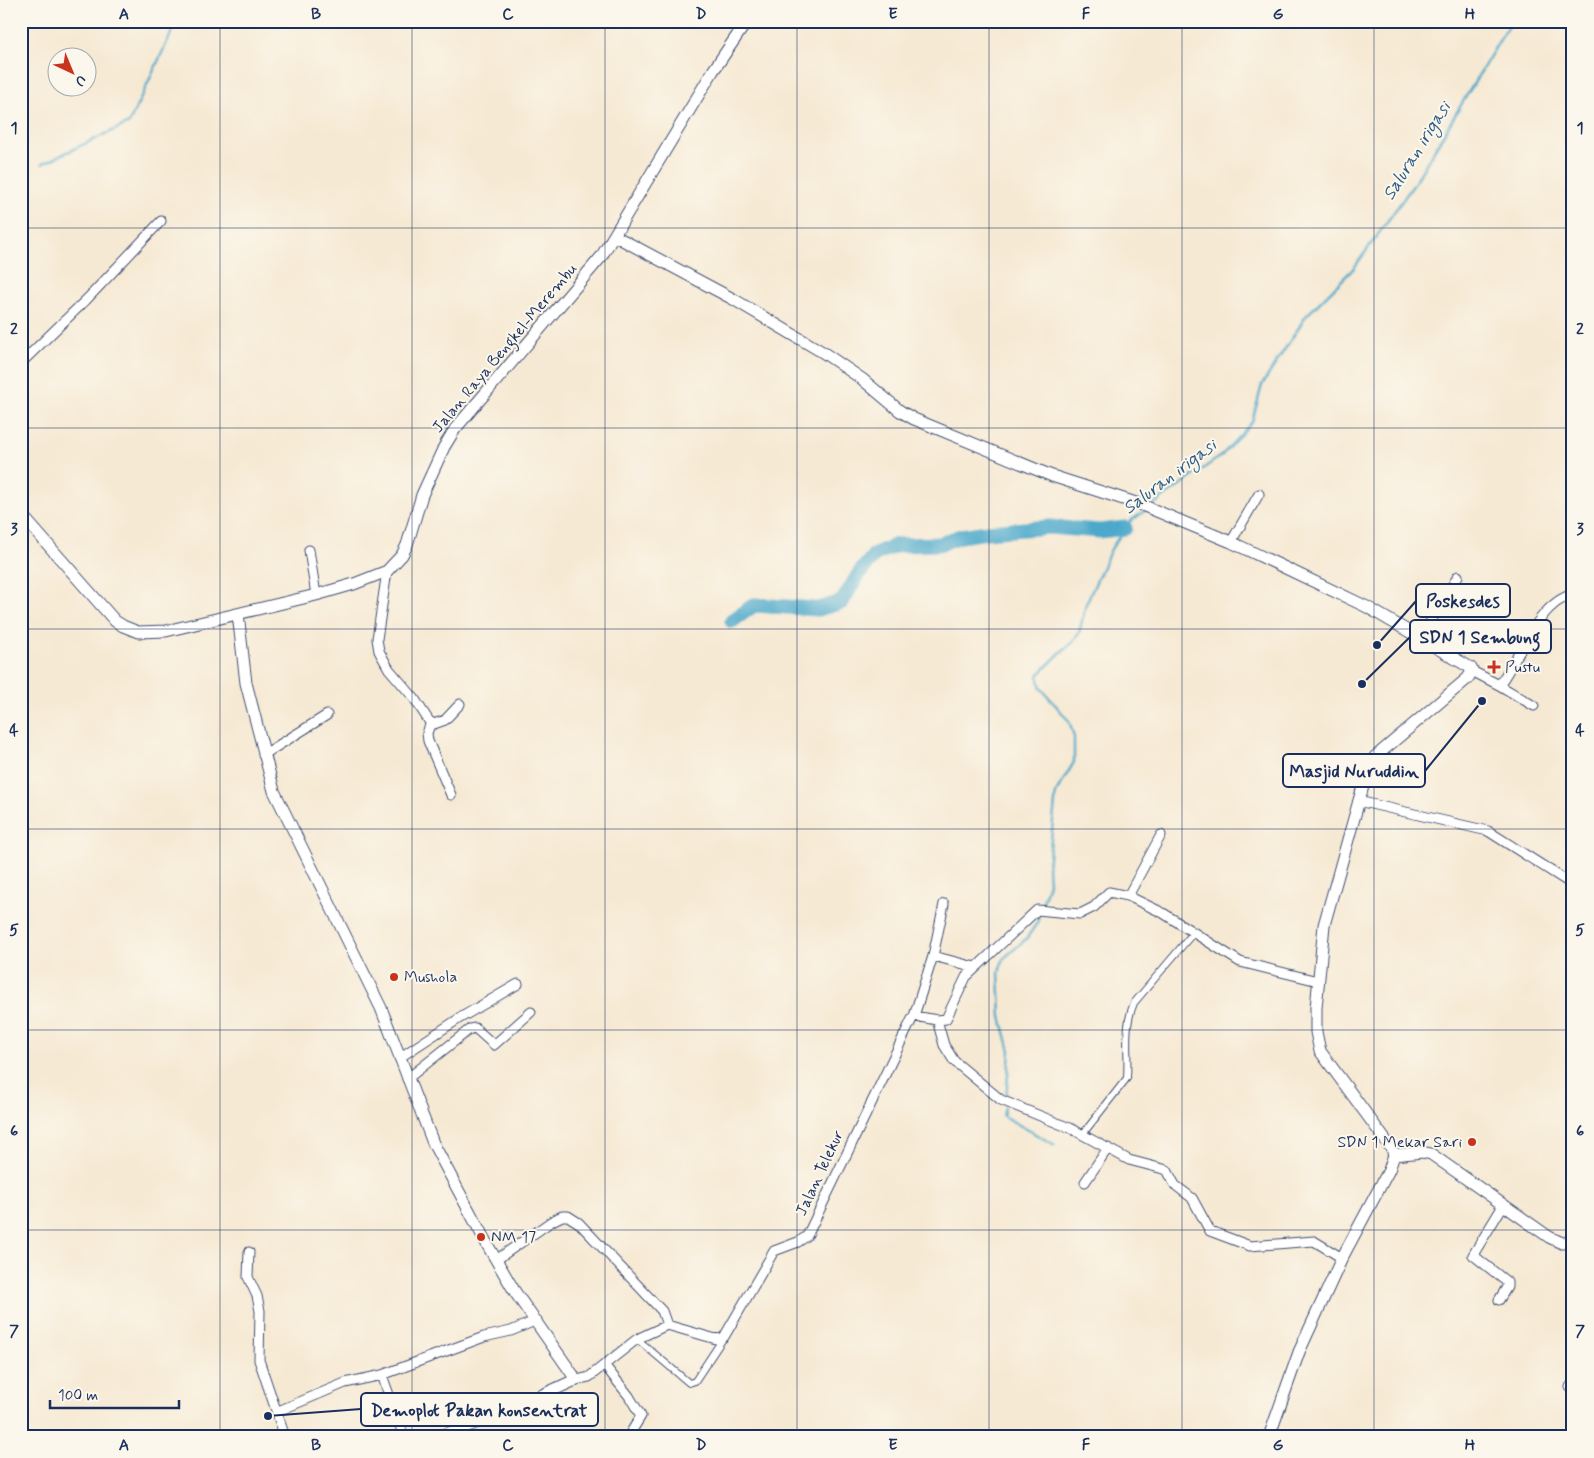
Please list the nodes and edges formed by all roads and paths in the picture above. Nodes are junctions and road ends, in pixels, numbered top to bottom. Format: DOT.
graph roads {
  1 [pos="747,21"];
  2 [pos="161,221"];
  3 [pos="615,236"];
  4 [pos="21,363"];
  5 [pos="1259,494"];
  6 [pos="21,514"];
  7 [pos="1231,542"];
  8 [pos="309,550"];
  9 [pos="387,571"];
  10 [pos="1458,576"];
  11 [pos="1573,594"];
  12 [pos="316,595"];
  13 [pos="238,614"];
  14 [pos="1420,636"];
  15 [pos="1472,671"];
  16 [pos="1499,685"];
  17 [pos="460,704"];
  18 [pos="1534,706"];
  19 [pos="327,715"];
  20 [pos="431,722"];
  21 [pos="263,755"];
  22 [pos="451,795"];
  23 [pos="1358,801"];
  24 [pos="1161,835"];
  25 [pos="1573,885"];
  26 [pos="1128,896"];
  27 [pos="944,904"];
  28 [pos="1194,932"];
  29 [pos="933,956"];
  30 [pos="975,967"];
  31 [pos="1318,981"];
  32 [pos="518,984"];
  33 [pos="531,1012"];
  34 [pos="914,1016"];
  35 [pos="937,1020"];
  36 [pos="399,1058"];
  37 [pos="407,1079"];
  38 [pos="1082,1135"];
  39 [pos="1108,1148"];
  40 [pos="1394,1155"];
  41 [pos="1085,1182"];
  42 [pos="1504,1204"];
  43 [pos="1573,1242"];
  44 [pos="249,1252"];
  45 [pos="1342,1258"];
  46 [pos="496,1260"];
  47 [pos="1499,1300"];
  48 [pos="536,1320"];
  49 [pos="667,1325"];
  50 [pos="724,1337"];
  51 [pos="637,1339"];
  52 [pos="605,1366"];
  53 [pos="382,1375"];
  54 [pos="573,1381"];
  55 [pos="276,1412"];
  56 [pos="285,1437"];
  57 [pos="404,1437"];
  58 [pos="439,1437"];
  59 [pos="628,1437"];
  60 [pos="1269,1437"];
  1 -- 3 [label="street, Jalan Raya Bengkel-Merembu"];
  2 -- 4 [label="street"];
  3 -- 7 [label="street"];
  3 -- 9 [label="street, Jalan Raya Bengkel-Merembu"];
  5 -- 7 [label="street"];
  6 -- 13 [label="street, Jalan Raya Bengkel-Merembu"];
  7 -- 14 [label="street"];
  8 -- 12 [label="street"];
  9 -- 12 [label="street, Jalan Raya Bengkel-Merembu"];
  9 -- 20 [label="street"];
  10 -- 14 [label="street"];
  11 -- 16 [label="street"];
  12 -- 13 [label="street, Jalan Raya Bengkel-Merembu"];
  13 -- 21 [label="street"];
  14 -- 15 [label="street"];
  15 -- 16 [label="street"];
  15 -- 23 [label="street"];
  16 -- 18 [label="street"];
  17 -- 20 [label="street"];
  19 -- 21 [label="street"];
  20 -- 22 [label="street"];
  21 -- 36 [label="street"];
  23 -- 25 [label="street"];
  23 -- 31 [label="street"];
  24 -- 26 [label="street"];
  26 -- 28 [label="street"];
  26 -- 30 [label="street"];
  27 -- 29 [label="street, Jalan Telekur"];
  28 -- 31 [label="street"];
  28 -- 38 [label="street"];
  29 -- 30 [label="street"];
  29 -- 34 [label="street, Jalan Telekur"];
  30 -- 35 [label="street"];
  31 -- 40 [label="street"];
  32 -- 36 [label="street"];
  33 -- 37 [label="street"];
  34 -- 35 [label="street"];
  34 -- 50 [label="street, Jalan Telekur"];
  35 -- 38 [label="street"];
  36 -- 37 [label="street"];
  37 -- 46 [label="street"];
  38 -- 39 [label="street"];
  39 -- 41 [label="street"];
  39 -- 45 [label="street"];
  40 -- 42 [label="street"];
  40 -- 45 [label="street"];
  42 -- 43 [label="street"];
  42 -- 47 [label="street"];
  44 -- 55 [label="street"];
  45 -- 60 [label="street"];
  46 -- 48 [label="street"];
  46 -- 49 [label="street"];
  48 -- 53 [label="street"];
  48 -- 54 [label="street"];
  49 -- 50 [label="street"];
  49 -- 51 [label="street"];
  50 -- 51 [label="street"];
  51 -- 52 [label="street"];
  52 -- 54 [label="street"];
  52 -- 59 [label="street"];
  53 -- 55 [label="street"];
  53 -- 57 [label="street"];
  54 -- 58 [label="street"];
  55 -- 56 [label="street"];
}
